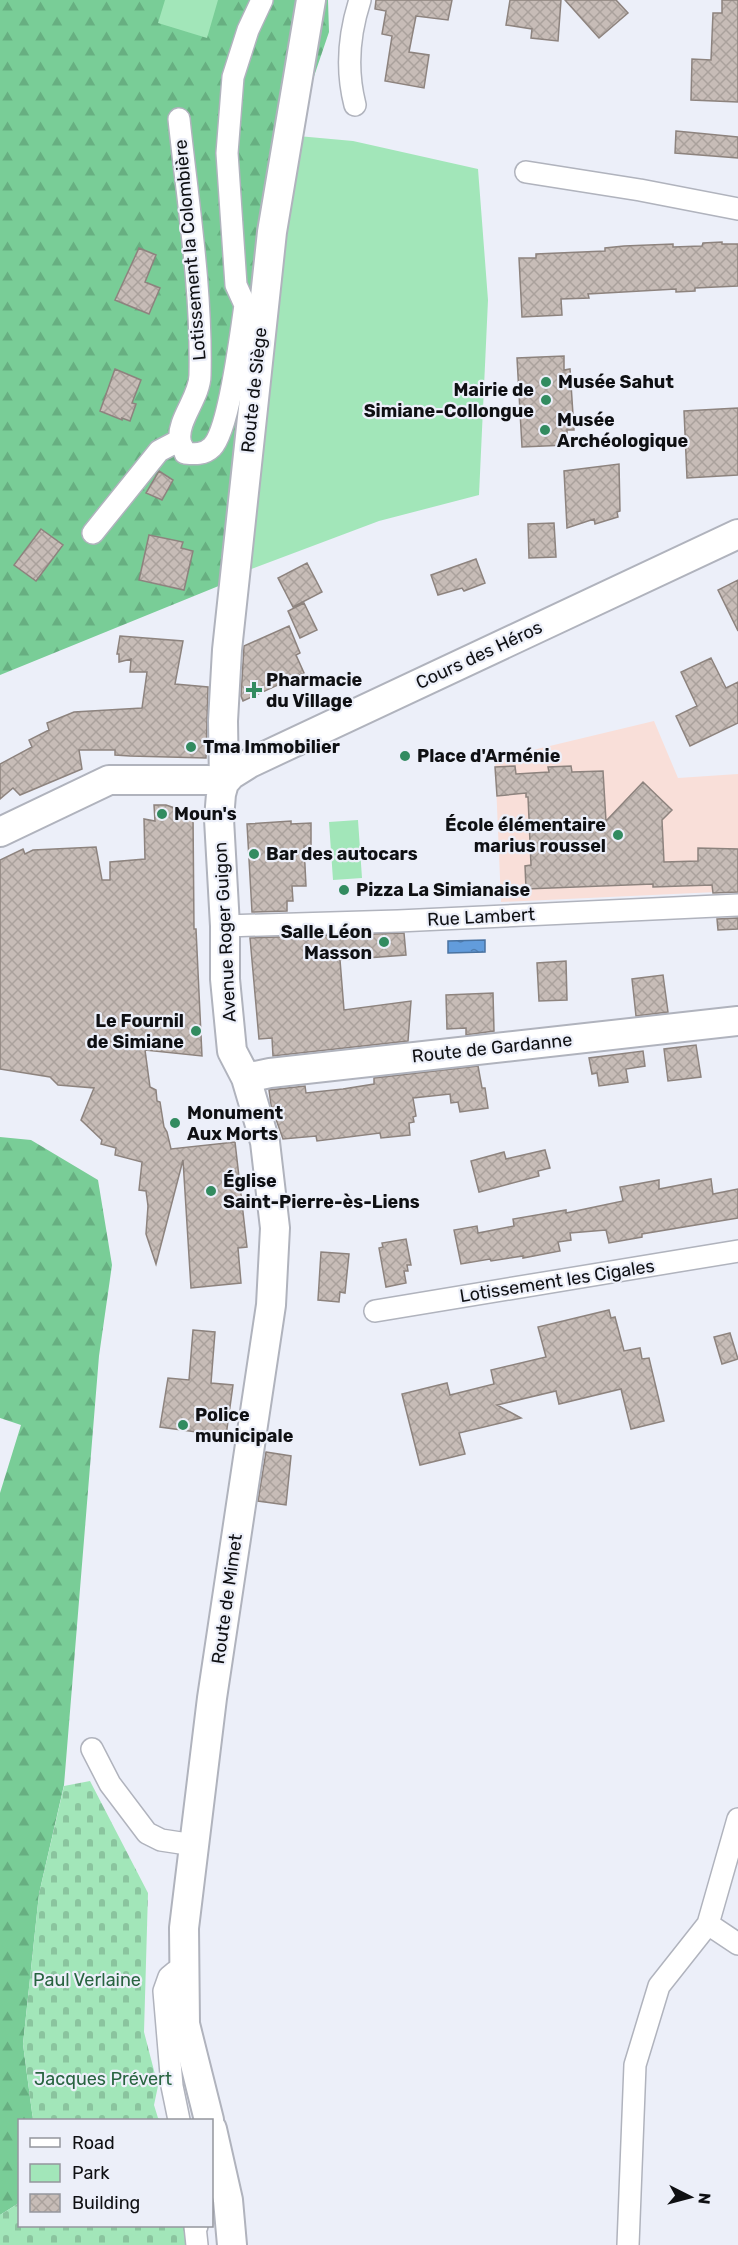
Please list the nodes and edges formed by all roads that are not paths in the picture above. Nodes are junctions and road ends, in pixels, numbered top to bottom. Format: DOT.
graph roads {
  1 [pos="262,0"];
  2 [pos="311,0"];
  3 [pos="360,0"];
  4 [pos="355,105"];
  5 [pos="179,119"];
  6 [pos="526,172"];
  7 [pos="738,209"];
  8 [pos="254,311"];
  9 [pos="180,440"];
  10 [pos="93,533"];
  11 [pos="738,534"];
  12 [pos="224,783"];
  13 [pos="0,832"];
  14 [pos="738,905"];
  15 [pos="225,926"];
  16 [pos="738,1021"];
  17 [pos="246,1078"];
  18 [pos="738,1251"];
  19 [pos="375,1311"];
  20 [pos="92,1749"];
  21 [pos="738,1819"];
  22 [pos="194,1845"];
  23 [pos="708,1924"];
  24 [pos="738,1944"];
  25 [pos="184,1972"];
  26 [pos="179,2119"];
  27 [pos="209,2119"];
  28 [pos="214,2147"];
  29 [pos="232,2245"];
  30 [pos="628,2245"];
  1 -- 8 [label="street"];
  2 -- 8 [label="main road, Route de Siège"];
  3 -- 4 [label="street"];
  5 -- 9 [label="street, Lotissement la Colombière"];
  6 -- 7 [label="street"];
  8 -- 9 [label="street, Lotissement la Colombière"];
  8 -- 12 [label="main road, Route de Siège"];
  9 -- 10 [label="street"];
  11 -- 12 [label="main road, Cours des Héros"];
  12 -- 13 [label="main road"];
  12 -- 15 [label="main road, Avenue Roger Guigon"];
  14 -- 15 [label="street, Rue Lambert"];
  15 -- 17 [label="main road, Avenue Roger Guigon"];
  16 -- 17 [label="main road, Route de Gardanne"];
  17 -- 22 [label="main road, Route de Mimet"];
  18 -- 19 [label="street, Lotissement les Cigales"];
  20 -- 22 [label="street"];
  21 -- 23 [label="street"];
  22 -- 25 [label="main road, Route de Mimet"];
  23 -- 24 [label="street"];
  23 -- 30 [label="street"];
  25 -- 26 [label="street"];
  25 -- 27 [label="main road, Route de Mimet"];
  28 -- 29 [label="main road"];
}
